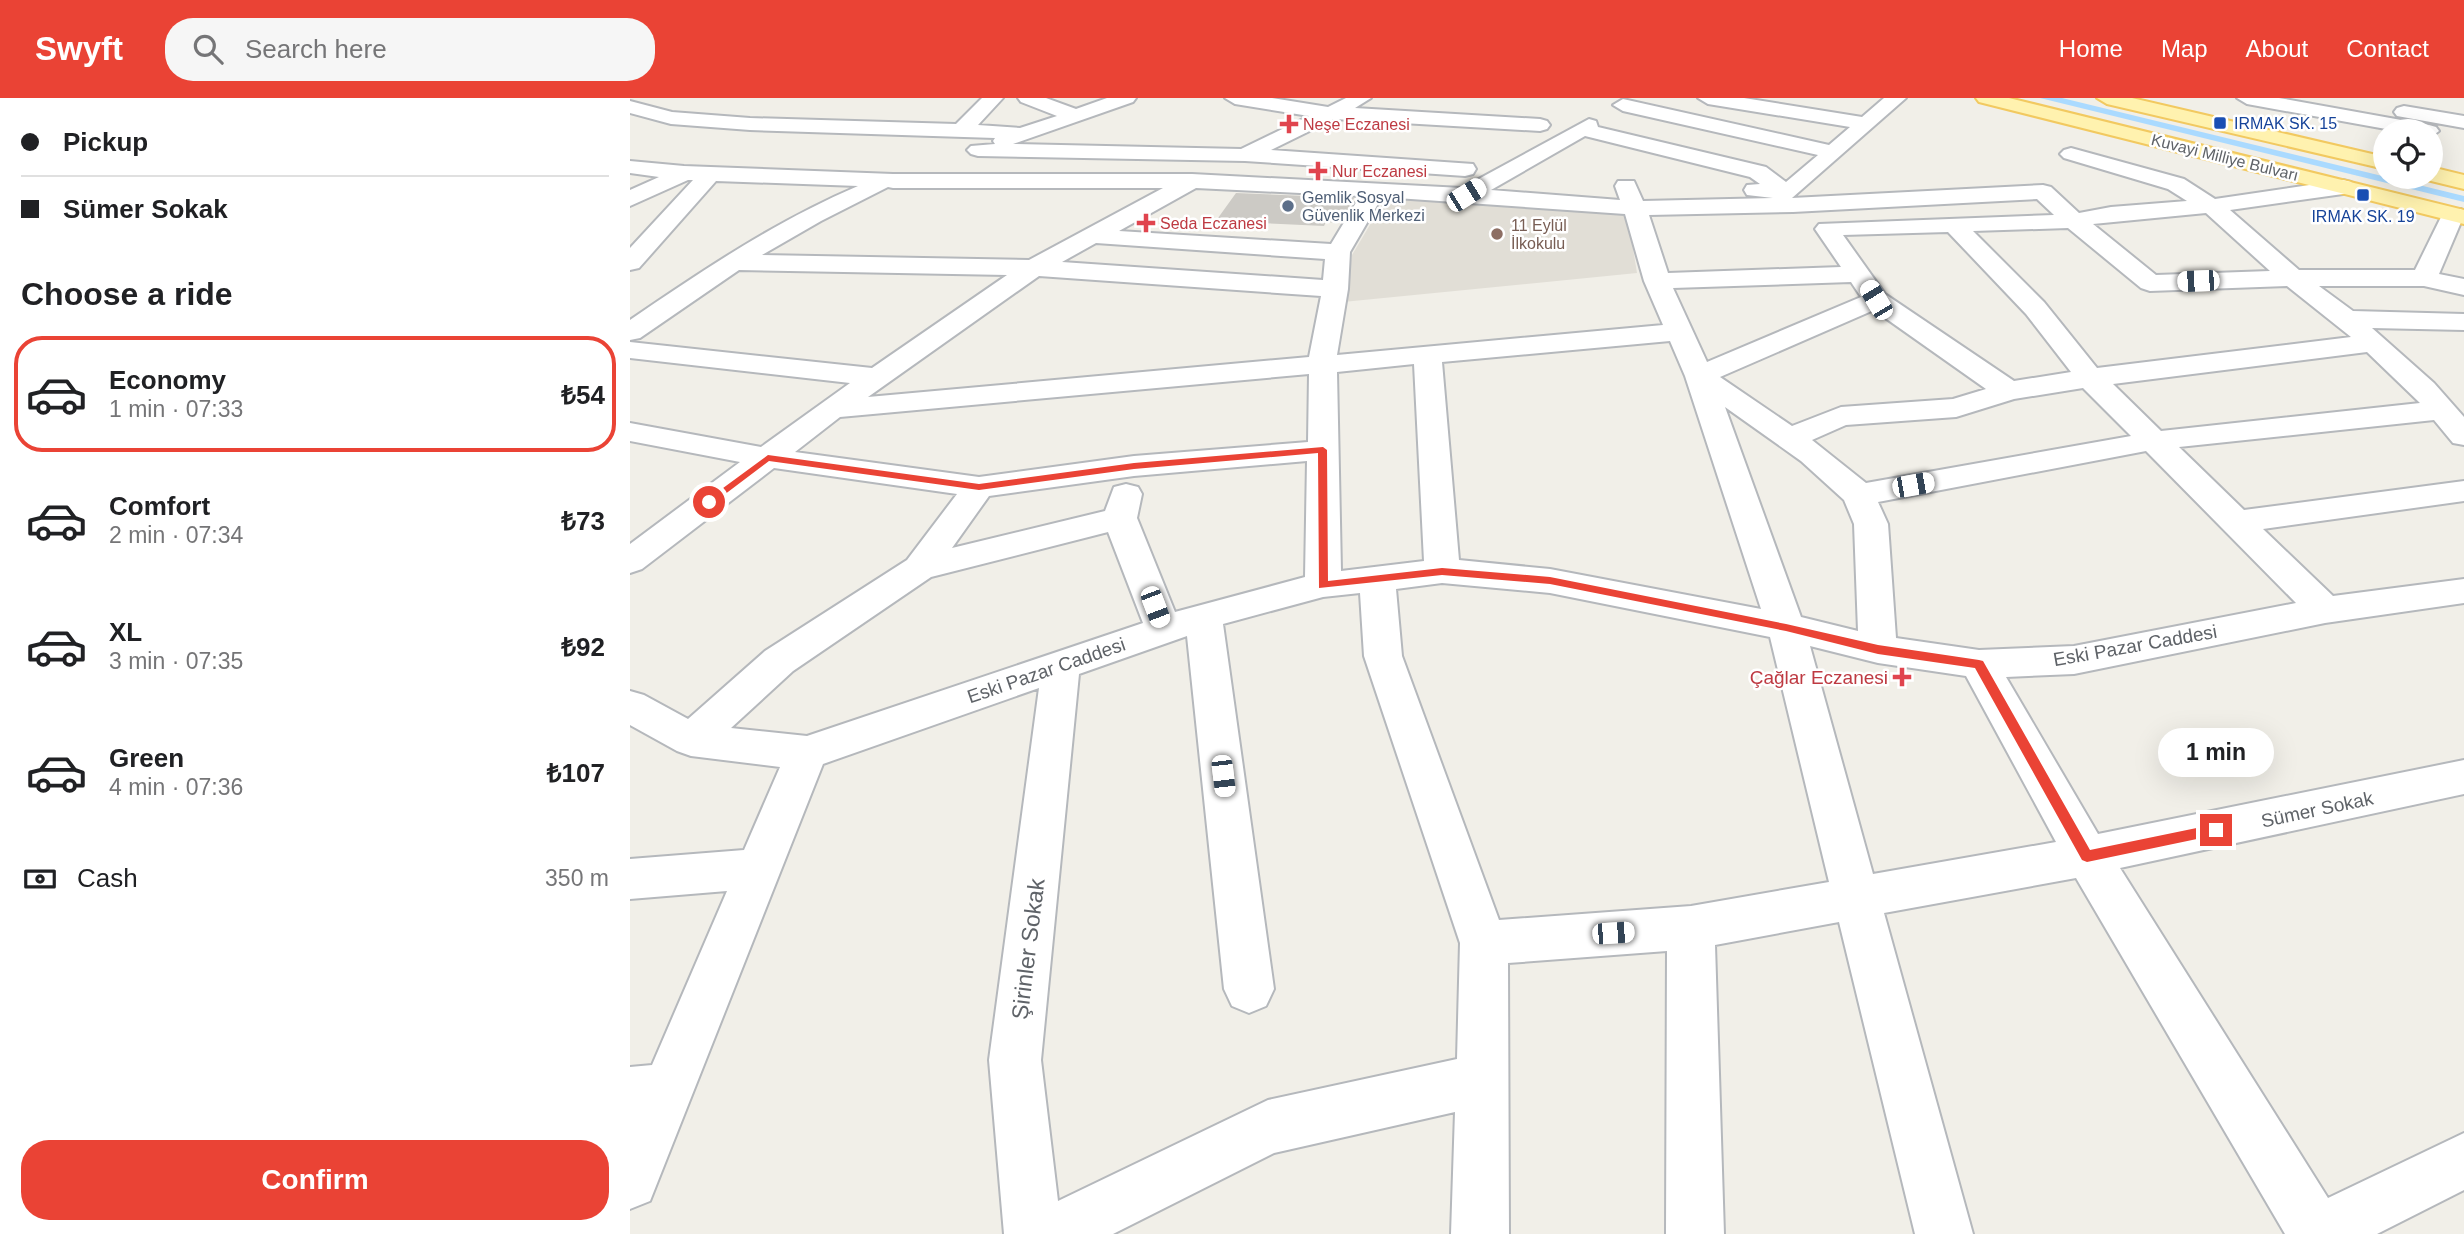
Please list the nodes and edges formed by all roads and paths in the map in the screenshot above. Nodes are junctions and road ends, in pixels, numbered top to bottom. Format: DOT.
graph roads {
  1 [pos="993,98"];
  2 [pos="1028,98"];
  3 [pos="1126,98"];
  4 [pos="1234,98"];
  5 [pos="1361,98"];
  6 [pos="1708,98"];
  7 [pos="1896,98"];
  8 [pos="1986,98"];
  9 [pos="2107,98"];
  10 [pos="2247,98"];
  11 [pos="2335,98"];
  12 [pos="1629,101"];
  13 [pos="1467,102"];
  14 [pos="630,107"];
  15 [pos="766,107"];
  16 [pos="1330,113"];
  17 [pos="1076,116"];
  18 [pos="2353,118"];
  19 [pos="2373,121"];
  20 [pos="2464,122"];
  21 [pos="750,124"];
  22 [pos="1867,124"];
  23 [pos="2090,124"];
  24 [pos="1540,125"];
  25 [pos="961,131"];
  26 [pos="1578,132"];
  27 [pos="1028,133"];
  28 [pos="2443,133"];
  29 [pos="2464,137"];
  30 [pos="728,140"];
  31 [pos="978,150"];
  32 [pos="1834,152"];
  33 [pos="2071,154"];
  34 [pos="1245,155"];
  35 [pos="2351,155"];
  36 [pos="2373,160"];
  37 [pos="708,165"];
  38 [pos="630,167"];
  39 [pos="1503,172"];
  40 [pos="684,173"];
  41 [pos="1543,175"];
  42 [pos="2443,177"];
  43 [pos="893,181"];
  44 [pos="1192,181"];
  45 [pos="1628,181"];
  46 [pos="2464,182"];
  47 [pos="1691,186"];
  48 [pos="2343,187"];
  49 [pos="1375,191"];
  50 [pos="2043,192"];
  51 [pos="1466,195"];
  52 [pos="630,199"];
  53 [pos="1790,199"];
  54 [pos="2211,206"];
  55 [pos="2458,215"];
  56 [pos="2074,221"];
  57 [pos="1954,225"];
  58 [pos="1650,226"];
  59 [pos="1093,236"];
  60 [pos="1338,252"];
  61 [pos="733,262"];
  62 [pos="630,263"];
  63 [pos="1034,268"];
  64 [pos="1860,274"];
  65 [pos="2292,278"];
  66 [pos="2424,278"];
  67 [pos="1657,281"];
  68 [pos="2464,286"];
  69 [pos="1335,289"];
  70 [pos="1876,300"];
  71 [pos="2346,319"];
  72 [pos="2464,322"];
  73 [pos="636,325"];
  74 [pos="1677,332"];
  75 [pos="2374,343"];
  76 [pos="630,349"];
  77 [pos="1427,354"];
  78 [pos="1322,363"];
  79 [pos="1699,376"];
  80 [pos="876,377"];
  81 [pos="2090,378"];
  82 [pos="2009,391"];
  83 [pos="832,409"];
  84 [pos="2441,410"];
  85 [pos="630,432"];
  86 [pos="2464,436"];
  87 [pos="1789,438"];
  88 [pos="2152,441"];
  89 [pos="1323,450"];
  90 [pos="768,458"];
  91 [pos="1134,466"];
  92 [pos="979,487"];
  93 [pos="2464,491"];
  94 [pos="1859,495"];
  95 [pos="1120,518"];
  96 [pos="2235,522"];
  97 [pos="630,561"];
  98 [pos="919,568"];
  99 [pos="1442,571"];
  100 [pos="1377,580"];
  101 [pos="1323,585"];
  102 [pos="2464,591"];
  103 [pos="2325,610"];
  104 [pos="1183,623"];
  105 [pos="1786,628"];
  106 [pos="1878,649"];
  107 [pos="1061,663"];
  108 [pos="1979,664"];
  109 [pos="630,706"];
  110 [pos="691,740"];
  111 [pos="807,753"];
  112 [pos="2464,777"];
  113 [pos="2087,856"];
  114 [pos="760,869"];
  115 [pos="630,879"];
  116 [pos="1855,896"];
  117 [pos="1691,928"];
  118 [pos="1484,943"];
  119 [pos="1249,989"];
  120 [pos="1482,1080"];
  121 [pos="649,1092"];
  122 [pos="2464,1161"];
  123 [pos="630,1181"];
  124 [pos="1033,1234"];
  125 [pos="1052,1234"];
  126 [pos="1480,1234"];
  127 [pos="1695,1234"];
  128 [pos="1944,1234"];
  129 [pos="2317,1234"];
  1 -- 25 [label="street"];
  2 -- 17 [label="street"];
  3 -- 17 [label="street"];
  4 -- 16 [label="street"];
  5 -- 16 [label="street"];
  6 -- 22 [label="street"];
  7 -- 22 [label="street"];
  8 -- 23 [label="main road, Kuvayi Milliye Bulvarı"];
  9 -- 35 [label="main road, Kuvayi Milliye Bulvarı"];
  10 -- 18 [label="street"];
  11 -- 20 [label="street"];
  12 -- 26 [label="street"];
  12 -- 32 [label="street"];
  13 -- 24 [label="street"];
  14 -- 21 [label="street"];
  15 -- 21 [label="street"];
  16 -- 24 [label="street"];
  16 -- 34 [label="street"];
  17 -- 27 [label="street"];
  18 -- 19 [label="street"];
  18 -- 35 [label="street"];
  21 -- 25 [label="street"];
  21 -- 30 [label="street"];
  22 -- 32 [label="street"];
  23 -- 33 [label="street"];
  23 -- 48 [label="main road, Kuvayi Milliye Bulvarı"];
  24 -- 26 [label="street"];
  25 -- 27 [label="street"];
  26 -- 39 [label="street"];
  26 -- 53 [label="street"];
  27 -- 31 [label="street"];
  28 -- 29 [label="street"];
  31 -- 34 [label="street"];
  31 -- 43 [label="street"];
  32 -- 53 [label="street"];
  33 -- 50 [label="street"];
  33 -- 54 [label="street"];
  34 -- 39 [label="street"];
  34 -- 44 [label="street"];
  35 -- 36 [label="main road, Kuvayi Milliye Bulvarı"];
  37 -- 40 [label="street"];
  37 -- 43 [label="street"];
  37 -- 62 [label="street"];
  38 -- 40 [label="street"];
  39 -- 41 [label="street"];
  39 -- 51 [label="street"];
  40 -- 52 [label="street"];
  42 -- 46 [label="main road"];
  43 -- 44 [label="street"];
  43 -- 61 [label="street"];
  44 -- 49 [label="street"];
  44 -- 59 [label="street"];
  45 -- 58 [label="street"];
  47 -- 53 [label="street"];
  48 -- 54 [label="street"];
  48 -- 55 [label="main road, Kuvayi Milliye Bulvarı"];
  49 -- 51 [label="street"];
  49 -- 60 [label="street"];
  50 -- 53 [label="street"];
  50 -- 56 [label="street"];
  51 -- 58 [label="street"];
  53 -- 58 [label="street"];
  54 -- 56 [label="street"];
  54 -- 65 [label="street"];
  55 -- 66 [label="street"];
  56 -- 57 [label="street"];
  56 -- 65 [label="street"];
  57 -- 64 [label="street"];
  57 -- 81 [label="street"];
  58 -- 67 [label="street"];
  59 -- 60 [label="street"];
  59 -- 63 [label="street"];
  60 -- 69 [label="street"];
  61 -- 63 [label="street"];
  61 -- 73 [label="street"];
  63 -- 69 [label="street"];
  63 -- 80 [label="street"];
  64 -- 67 [label="street"];
  64 -- 70 [label="street"];
  65 -- 66 [label="street"];
  65 -- 71 [label="street"];
  66 -- 68 [label="street"];
  67 -- 74 [label="street"];
  69 -- 78 [label="street"];
  70 -- 79 [label="street"];
  70 -- 82 [label="street"];
  71 -- 72 [label="street"];
  71 -- 75 [label="street"];
  74 -- 77 [label="street"];
  74 -- 79 [label="street"];
  75 -- 81 [label="street"];
  75 -- 84 [label="street"];
  76 -- 80 [label="street"];
  77 -- 78 [label="street"];
  77 -- 99 [label="street"];
  78 -- 83 [label="street"];
  78 -- 89 [label="street"];
  79 -- 87 [label="street"];
  79 -- 105 [label="street"];
  80 -- 83 [label="street"];
  81 -- 82 [label="street"];
  81 -- 88 [label="street"];
  82 -- 87 [label="street"];
  83 -- 90 [label="street"];
  84 -- 86 [label="street"];
  84 -- 88 [label="street"];
  85 -- 90 [label="street"];
  87 -- 94 [label="street"];
  88 -- 94 [label="street"];
  88 -- 96 [label="street"];
  89 -- 91 [label="street"];
  89 -- 101 [label="street"];
  90 -- 92 [label="street"];
  90 -- 97 [label="street"];
  91 -- 92 [label="street"];
  91 -- 95 [label="street"];
  92 -- 98 [label="street"];
  93 -- 96 [label="street"];
  94 -- 106 [label="street"];
  95 -- 98 [label="street"];
  95 -- 104 [label="street"];
  96 -- 103 [label="street"];
  98 -- 110 [label="street"];
  99 -- 100 [label="street, Eski Pazar Caddesi"];
  99 -- 105 [label="street, Eski Pazar Caddesi"];
  100 -- 101 [label="street, Eski Pazar Caddesi"];
  100 -- 118 [label="street"];
  101 -- 104 [label="street, Eski Pazar Caddesi"];
  102 -- 103 [label="street, Eski Pazar Caddesi"];
  103 -- 108 [label="street, Eski Pazar Caddesi"];
  104 -- 107 [label="street, Eski Pazar Caddesi"];
  104 -- 119 [label="street"];
  105 -- 106 [label="street, Eski Pazar Caddesi"];
  105 -- 116 [label="street"];
  106 -- 108 [label="street, Eski Pazar Caddesi"];
  107 -- 111 [label="street, Eski Pazar Caddesi"];
  107 -- 124 [label="street, Şirinler Sokak"];
  108 -- 113 [label="street"];
  109 -- 110 [label="street, Eski Pazar Caddesi"];
  110 -- 111 [label="street, Eski Pazar Caddesi"];
  111 -- 114 [label="street"];
  112 -- 113 [label="street, Sümer Sokak"];
  113 -- 116 [label="street, Sümer Sokak"];
  113 -- 129 [label="street"];
  114 -- 115 [label="street"];
  114 -- 121 [label="street"];
  116 -- 117 [label="street, Sümer Sokak"];
  116 -- 128 [label="street"];
  117 -- 118 [label="street, Sümer Sokak"];
  117 -- 127 [label="street"];
  118 -- 120 [label="street"];
  120 -- 125 [label="street"];
  120 -- 126 [label="street"];
  121 -- 123 [label="street"];
  122 -- 129 [label="street"];
}
